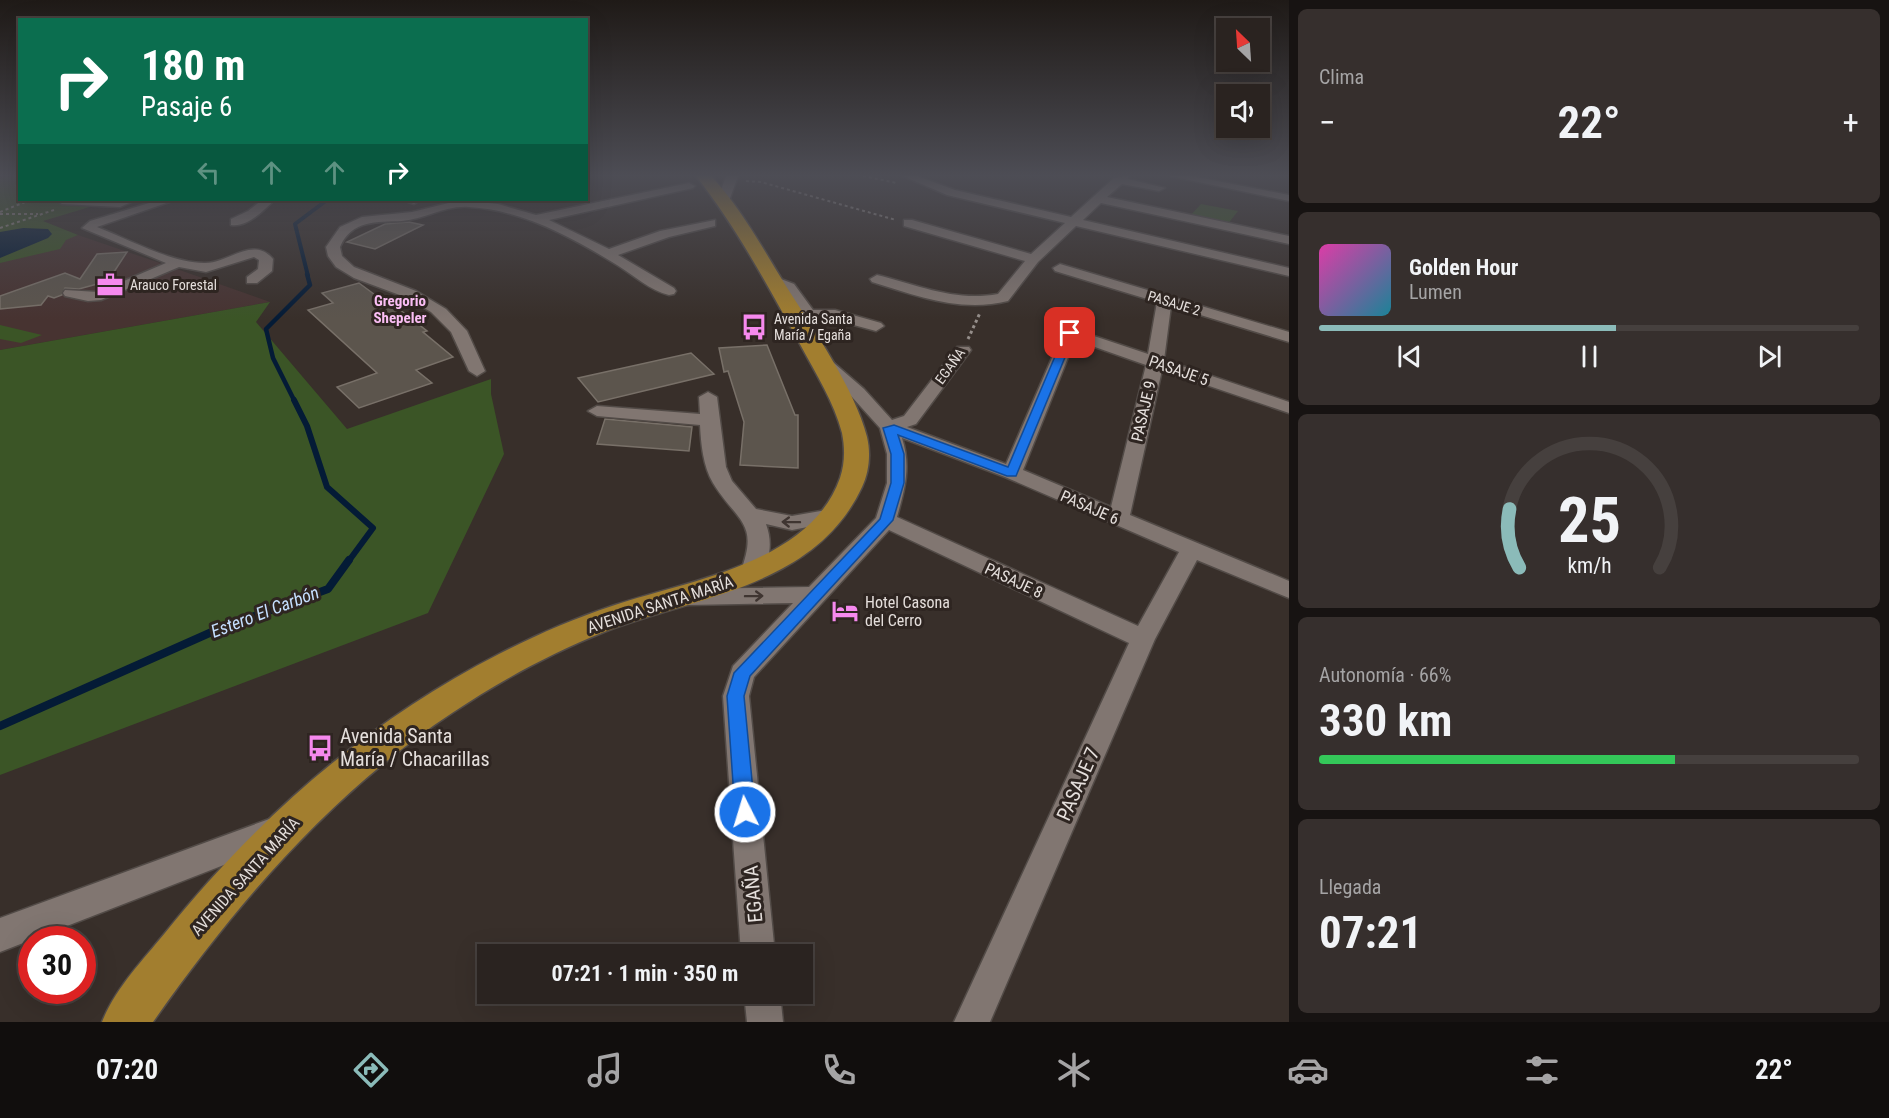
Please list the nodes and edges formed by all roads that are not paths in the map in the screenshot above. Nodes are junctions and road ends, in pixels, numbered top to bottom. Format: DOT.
graph roads {
  1 [pos="95,224"];
  2 [pos="355,224"];
  3 [pos="551,224"];
  4 [pos="708,224"];
  5 [pos="737,224"];
  6 [pos="910,224"];
  7 [pos="1070,224"];
  8 [pos="1091,224"];
  9 [pos="1176,224"];
  10 [pos="1288,240"];
  11 [pos="1249,247"];
  12 [pos="607,254"];
  13 [pos="1033,259"];
  14 [pos="173,261"];
  15 [pos="1060,268"];
  16 [pos="1289,272"];
  17 [pos="877,279"];
  18 [pos="252,280"];
  19 [pos="669,291"];
  20 [pos="70,294"];
  21 [pos="1164,300"];
  22 [pos="800,313"];
  23 [pos="876,327"];
  24 [pos="1289,337"];
  25 [pos="963,350"];
  26 [pos="818,359"];
  27 [pos="1155,362"];
  28 [pos="477,371"];
  29 [pos="708,397"];
  30 [pos="1289,408"];
  31 [pos="597,411"];
  32 [pos="710,420"];
  33 [pos="889,428"];
  34 [pos="1012,473"];
  35 [pos="751,515"];
  36 [pos="831,516"];
  37 [pos="886,520"];
  38 [pos="1118,520"];
  39 [pos="1191,550"];
  40 [pos="751,573"];
  41 [pos="1289,590"];
  42 [pos="816,595"];
  43 [pos="675,597"];
  44 [pos="1143,639"];
  45 [pos="289,825"];
  46 [pos="0,935"];
  47 [pos="757,944"];
  48 [pos="763,1004"];
  49 [pos="125,1022"];
  50 [pos="765,1022"];
  51 [pos="972,1022"];
  1 -- 14 [label="street"];
  2 -- 28 [label="street"];
  3 -- 12 [label="street"];
  4 -- 12 [label="street"];
  5 -- 22 [label="main road, AVENIDA SANTA MARÍA"];
  6 -- 13 [label="street"];
  7 -- 13 [label="street"];
  8 -- 11 [label="street"];
  9 -- 11 [label="street"];
  10 -- 11 [label="street"];
  11 -- 16 [label="street"];
  12 -- 19 [label="street"];
  13 -- 17 [label="street"];
  14 -- 18 [label="street"];
  14 -- 20 [label="street"];
  15 -- 21 [label="street, PASAJE 2"];
  21 -- 24 [label="street, PASAJE 2"];
  21 -- 27 [label="street, PASAJE 9"];
  22 -- 23 [label="street"];
  22 -- 26 [label="main road, AVENIDA SANTA MARÍA"];
  25 -- 33 [label="street, EGAÑA"];
  26 -- 33 [label="street, EGAÑA"];
  26 -- 36 [label="main road, AVENIDA SANTA MARÍA"];
  27 -- 30 [label="street, PASAJE 5"];
  27 -- 34 [label="street, PASAJE 5"];
  27 -- 38 [label="street, PASAJE 9"];
  29 -- 32 [label="street"];
  31 -- 32 [label="street"];
  32 -- 35 [label="street"];
  33 -- 34 [label="street, PASAJE 6"];
  33 -- 37 [label="street, EGAÑA"];
  34 -- 38 [label="street, PASAJE 6"];
  36 -- 35 [label="street, one-way"];
  35 -- 40 [label="street"];
  36 -- 40 [label="main road, AVENIDA SANTA MARÍA"];
  37 -- 42 [label="street, EGAÑA"];
  37 -- 44 [label="street, PASAJE 8"];
  38 -- 39 [label="street, PASAJE 6"];
  39 -- 41 [label="street, PASAJE 6"];
  39 -- 44 [label="street, PASAJE 7"];
  40 -- 43 [label="main road, AVENIDA SANTA MARÍA"];
  43 -- 42 [label="street, one-way"];
  42 -- 47 [label="street, EGAÑA"];
  43 -- 45 [label="main road, AVENIDA SANTA MARÍA"];
  44 -- 51 [label="street, PASAJE 7"];
  45 -- 46 [label="street"];
  45 -- 49 [label="main road, AVENIDA SANTA MARÍA"];
  48 -- 50 [label="street"];
}
